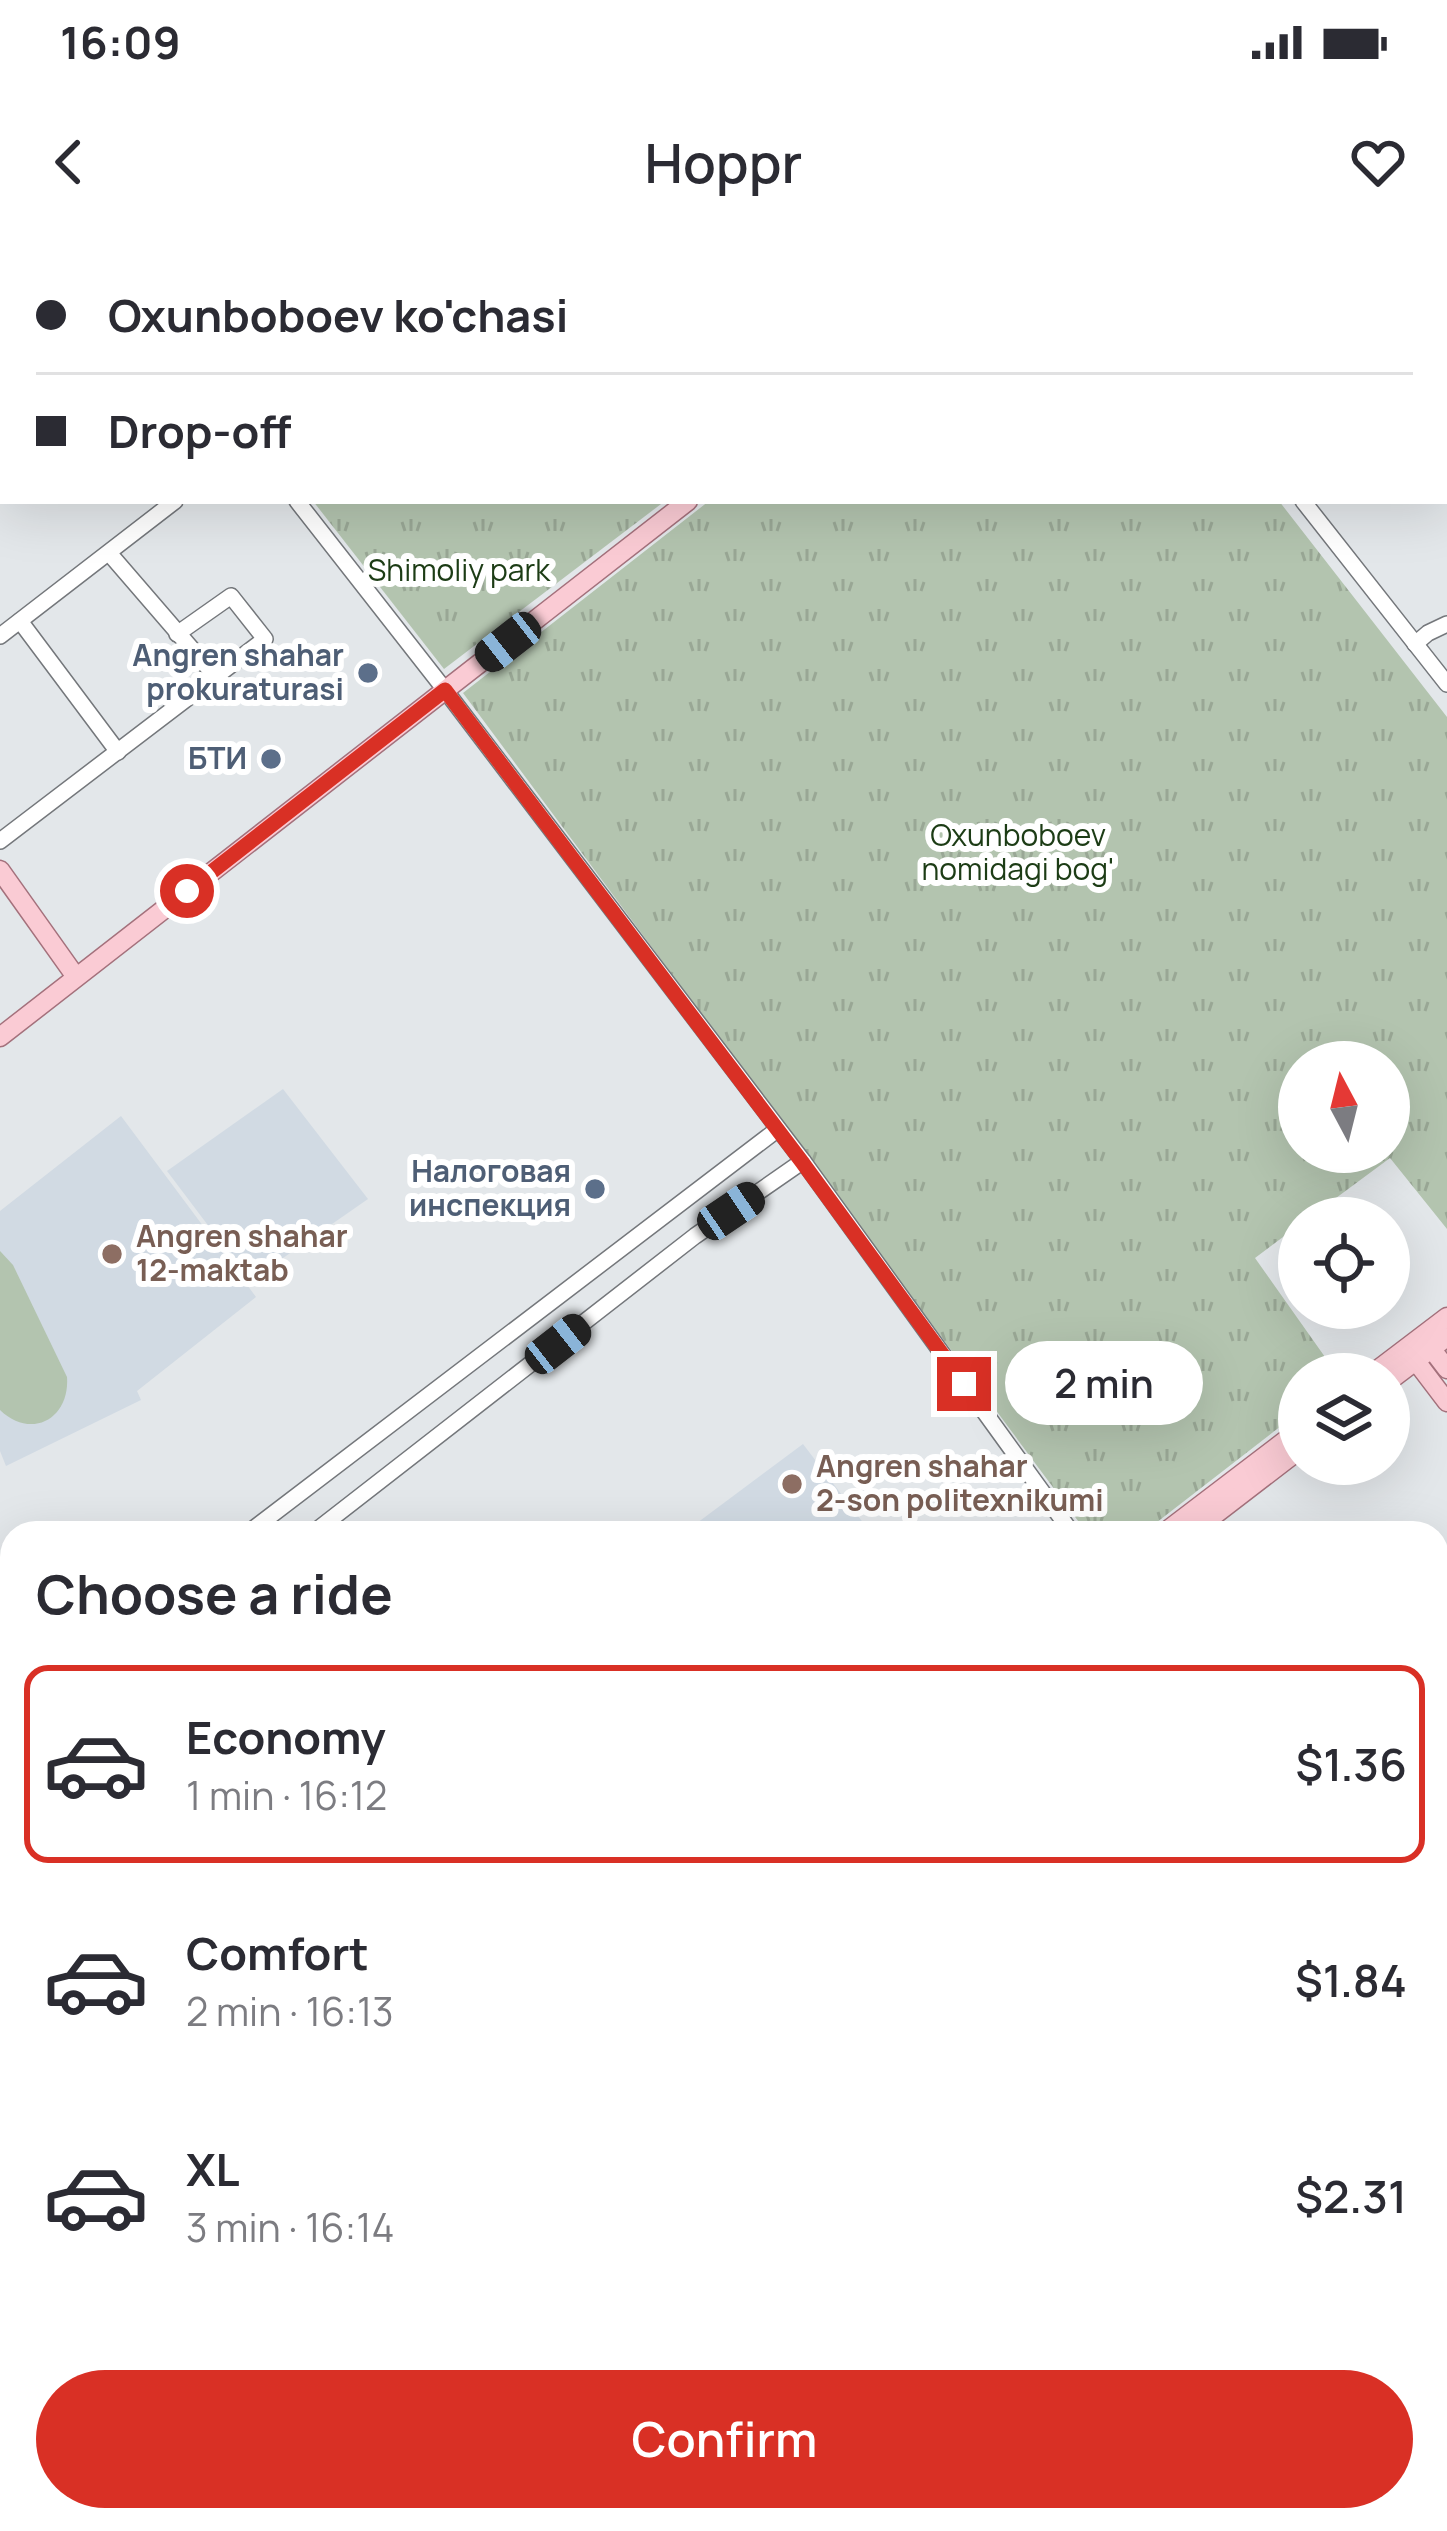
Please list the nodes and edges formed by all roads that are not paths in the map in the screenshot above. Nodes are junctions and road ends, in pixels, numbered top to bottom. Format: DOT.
graph roads {
  1 [pos="298,504"];
  2 [pos="684,504"];
  3 [pos="1305,504"];
  4 [pos="154,508"];
  5 [pos="109,554"];
  6 [pos="20,621"];
  7 [pos="1447,623"];
  8 [pos="177,634"];
  9 [pos="0,636"];
  10 [pos="1415,644"];
  11 [pos="216,677"];
  12 [pos="1447,684"];
  13 [pos="445,690"];
  14 [pos="118,752"];
  15 [pos="0,842"];
  16 [pos="0,870"];
  17 [pos="76,977"];
  18 [pos="0,1037"];
  19 [pos="778,1129"];
  20 [pos="802,1162"];
  21 [pos="1447,1316"];
  22 [pos="1424,1346"];
  23 [pos="1447,1369"];
  24 [pos="1447,1402"];
  25 [pos="1278,1446"];
  26 [pos="1278,1466"];
  27 [pos="264,1521"];
  28 [pos="328,1521"];
  29 [pos="1063,1521"];
  30 [pos="1180,1521"];
  31 [pos="1207,1521"];
  1 -- 13 [label="street"];
  2 -- 13 [label="main road"];
  3 -- 10 [label="street"];
  4 -- 5 [label="street"];
  5 -- 6 [label="street"];
  5 -- 8 [label="street"];
  6 -- 9 [label="street"];
  6 -- 14 [label="street"];
  7 -- 10 [label="street"];
  8 -- 11 [label="street"];
  8 -- 11 [label="street"];
  10 -- 12 [label="street"];
  11 -- 14 [label="street"];
  13 -- 17 [label="main road"];
  13 -- 19 [label="street"];
  14 -- 15 [label="street"];
  16 -- 17 [label="main road"];
  17 -- 18 [label="main road"];
  19 -- 20 [label="street"];
  19 -- 27 [label="street"];
  20 -- 28 [label="street"];
  20 -- 29 [label="street"];
  21 -- 22 [label="main road"];
  22 -- 23 [label="main road"];
  22 -- 24 [label="main road"];
  25 -- 30 [label="main road"];
  26 -- 31 [label="main road"];
}
